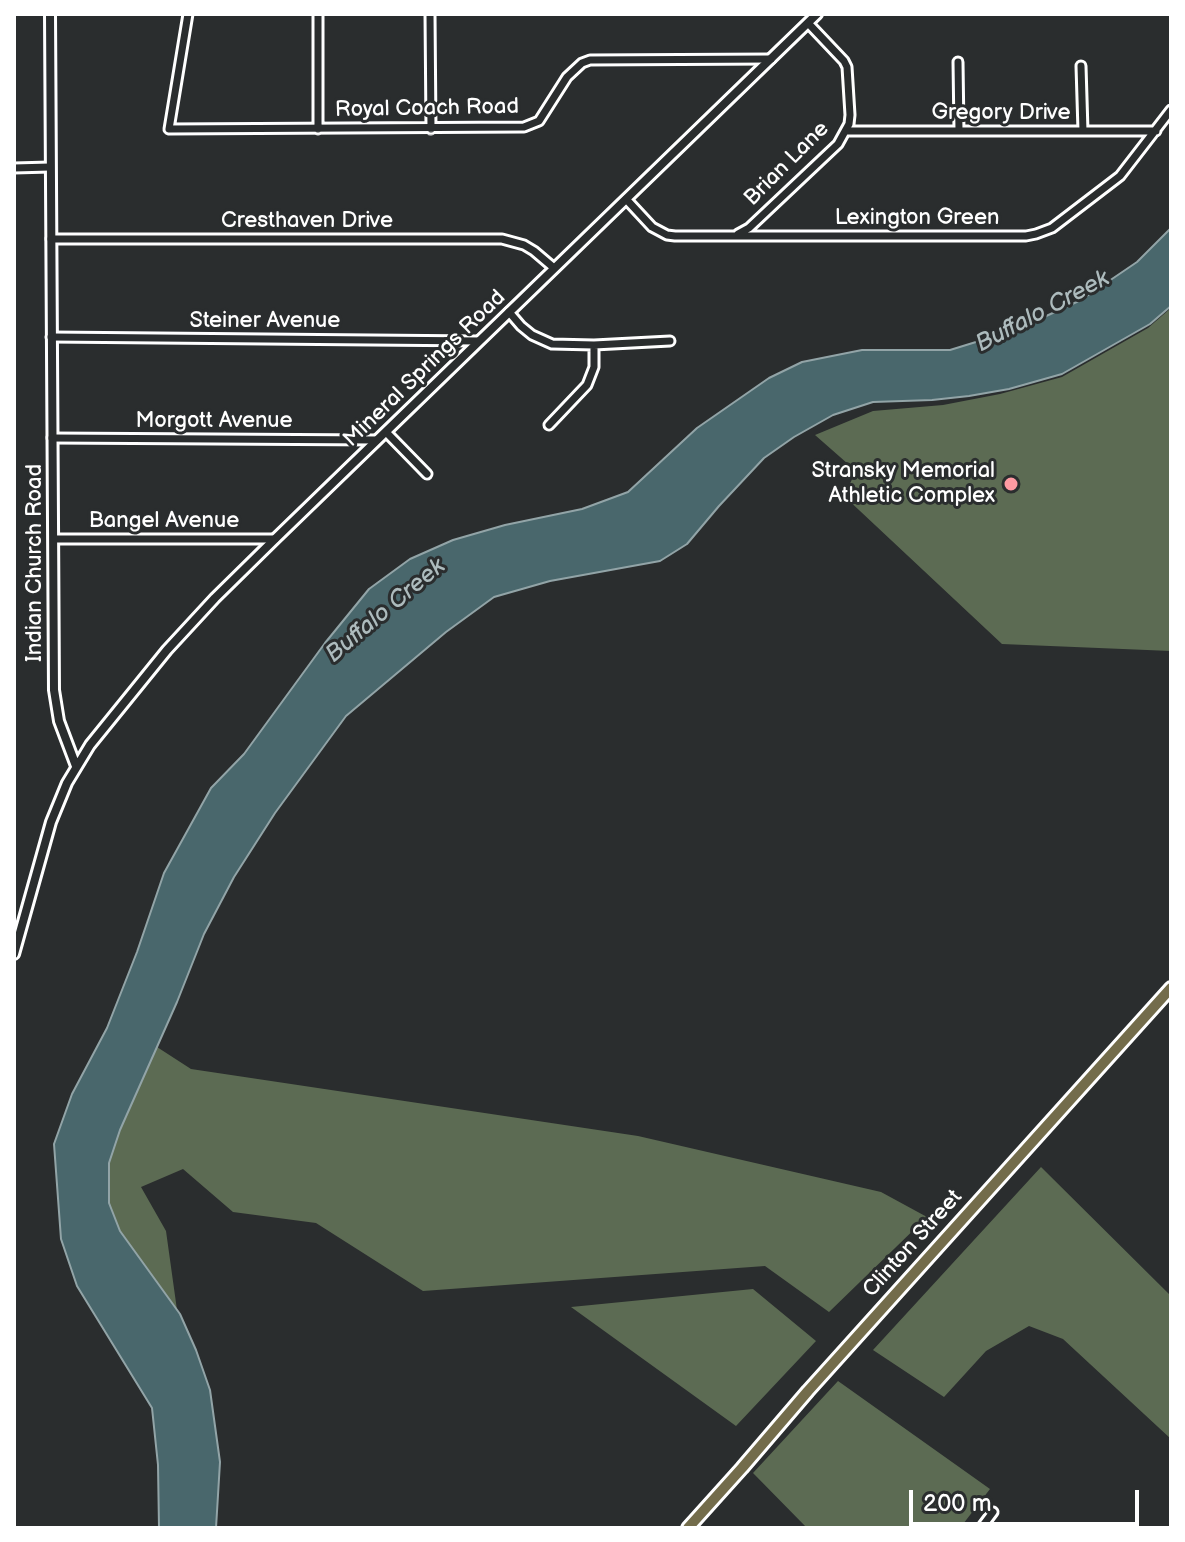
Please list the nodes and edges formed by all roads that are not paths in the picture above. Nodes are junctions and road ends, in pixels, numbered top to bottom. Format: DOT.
graph roads {
  1 [pos="50,14"];
  2 [pos="188,14"];
  3 [pos="318,14"];
  4 [pos="430,14"];
  5 [pos="817,14"];
  6 [pos="808,23"];
  7 [pos="771,59"];
  8 [pos="958,62"];
  9 [pos="1081,66"];
  10 [pos="1171,110"];
  11 [pos="318,129"];
  12 [pos="431,129"];
  13 [pos="846,131"];
  14 [pos="959,131"];
  15 [pos="1083,131"];
  16 [pos="1156,131"];
  17 [pos="50,167"];
  18 [pos="14,168"];
  19 [pos="626,199"];
  20 [pos="730,236"];
  21 [pos="51,239"];
  22 [pos="554,268"];
  23 [pos="509,312"];
  24 [pos="51,337"];
  25 [pos="479,341"];
  26 [pos="670,341"];
  27 [pos="594,345"];
  28 [pos="549,425"];
  29 [pos="386,432"];
  30 [pos="52,438"];
  31 [pos="377,440"];
  32 [pos="427,474"];
  33 [pos="54,539"];
  34 [pos="275,539"];
  35 [pos="76,766"];
  36 [pos="14,954"];
  37 [pos="1171,988"];
  38 [pos="993,1512"];
  39 [pos="688,1528"];
  40 [pos="981,1528"];
  1 -- 17 [label="street, Indian Church Road"];
  2 -- 11 [label="street, Royal Coach Road"];
  3 -- 11 [label="street"];
  4 -- 12 [label="street"];
  5 -- 6 [label="street, Mineral Springs Road"];
  6 -- 7 [label="street, Mineral Springs Road"];
  6 -- 13 [label="street, Brian Lane"];
  7 -- 12 [label="street, Royal Coach Road"];
  7 -- 19 [label="street, Mineral Springs Road"];
  8 -- 14 [label="street"];
  9 -- 15 [label="street"];
  10 -- 16 [label="street, Lexington Green"];
  11 -- 12 [label="street, Royal Coach Road"];
  13 -- 14 [label="street, Gregory Drive"];
  13 -- 20 [label="street, Brian Lane"];
  14 -- 15 [label="street, Gregory Drive"];
  15 -- 16 [label="street, Gregory Drive"];
  16 -- 20 [label="street, Lexington Green"];
  17 -- 18 [label="street"];
  17 -- 21 [label="street, Indian Church Road"];
  19 -- 20 [label="street, Lexington Green"];
  19 -- 22 [label="street, Mineral Springs Road"];
  21 -- 22 [label="street, Cresthaven Drive"];
  21 -- 24 [label="street, Indian Church Road"];
  22 -- 23 [label="street, Mineral Springs Road"];
  23 -- 25 [label="street, Mineral Springs Road"];
  23 -- 27 [label="street"];
  24 -- 25 [label="street, Steiner Avenue"];
  24 -- 30 [label="street, Indian Church Road"];
  25 -- 29 [label="street, Mineral Springs Road"];
  26 -- 27 [label="street"];
  27 -- 28 [label="street"];
  29 -- 31 [label="street, Mineral Springs Road"];
  29 -- 32 [label="street"];
  30 -- 31 [label="street, Morgott Avenue"];
  30 -- 33 [label="street, Indian Church Road"];
  31 -- 34 [label="street, Mineral Springs Road"];
  33 -- 34 [label="street, Bangel Avenue"];
  33 -- 35 [label="street, Indian Church Road"];
  34 -- 35 [label="street, Mineral Springs Road"];
  35 -- 36 [label="street"];
  37 -- 39 [label="main road, Clinton Street"];
  38 -- 40 [label="street"];
}
